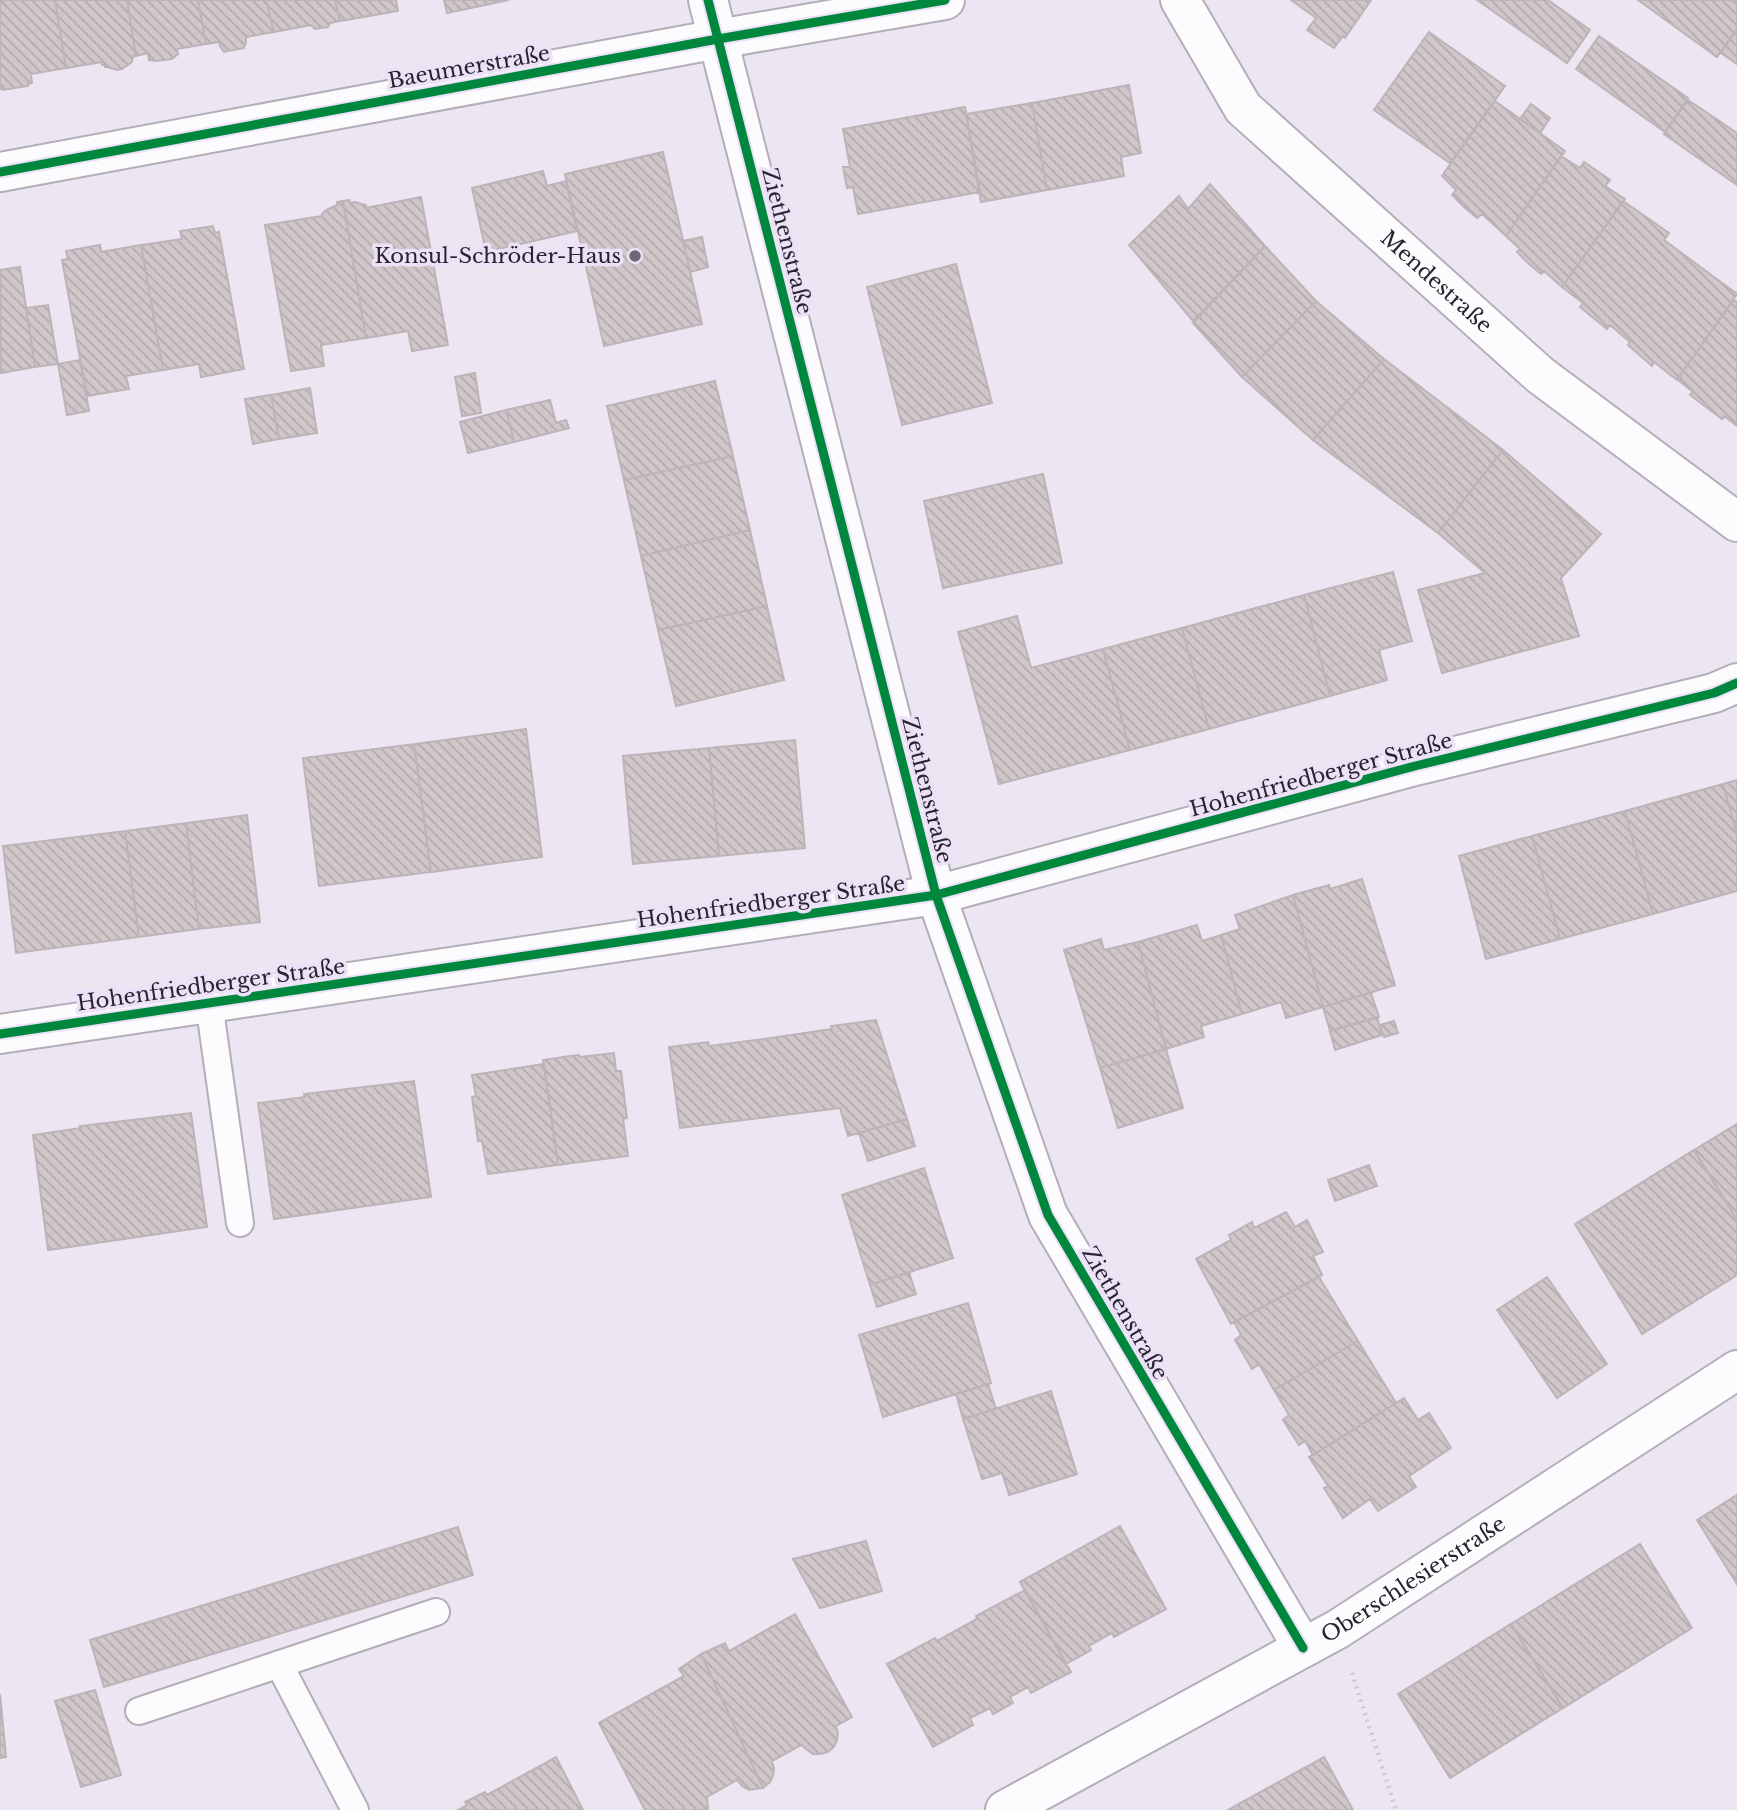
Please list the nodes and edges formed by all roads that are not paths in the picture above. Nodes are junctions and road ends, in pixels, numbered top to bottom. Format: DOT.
graph roads {
  1 [pos="708,0"];
  2 [pos="945,0"];
  3 [pos="1180,0"];
  4 [pos="718,39"];
  5 [pos="0,172"];
  6 [pos="1737,523"];
  7 [pos="1737,683"];
  8 [pos="936,895"];
  9 [pos="209,1003"];
  10 [pos="0,1034"];
  11 [pos="240,1223"];
  12 [pos="1737,1370"];
  13 [pos="436,1612"];
  14 [pos="1303,1648"];
  15 [pos="279,1664"];
  16 [pos="139,1711"];
  17 [pos="355,1810"];
  18 [pos="1005,1810"];
  1 -- 4 [label="street, Ziethenstraße"];
  2 -- 4 [label="street, Baeumerstraße"];
  3 -- 6 [label="street, Mendestraße"];
  4 -- 5 [label="street, Baeumerstraße"];
  4 -- 8 [label="street, Ziethenstraße"];
  7 -- 8 [label="street, Hohenfriedberger Straße"];
  8 -- 9 [label="street, Hohenfriedberger Straße"];
  8 -- 14 [label="street, Ziethenstraße"];
  9 -- 10 [label="street, Hohenfriedberger Straße"];
  9 -- 11 [label="lane"];
  12 -- 14 [label="street, Oberschlesierstraße"];
  13 -- 15 [label="lane"];
  14 -- 18 [label="street, Oberschlesierstraße"];
  15 -- 16 [label="lane"];
  15 -- 17 [label="lane"];
}
